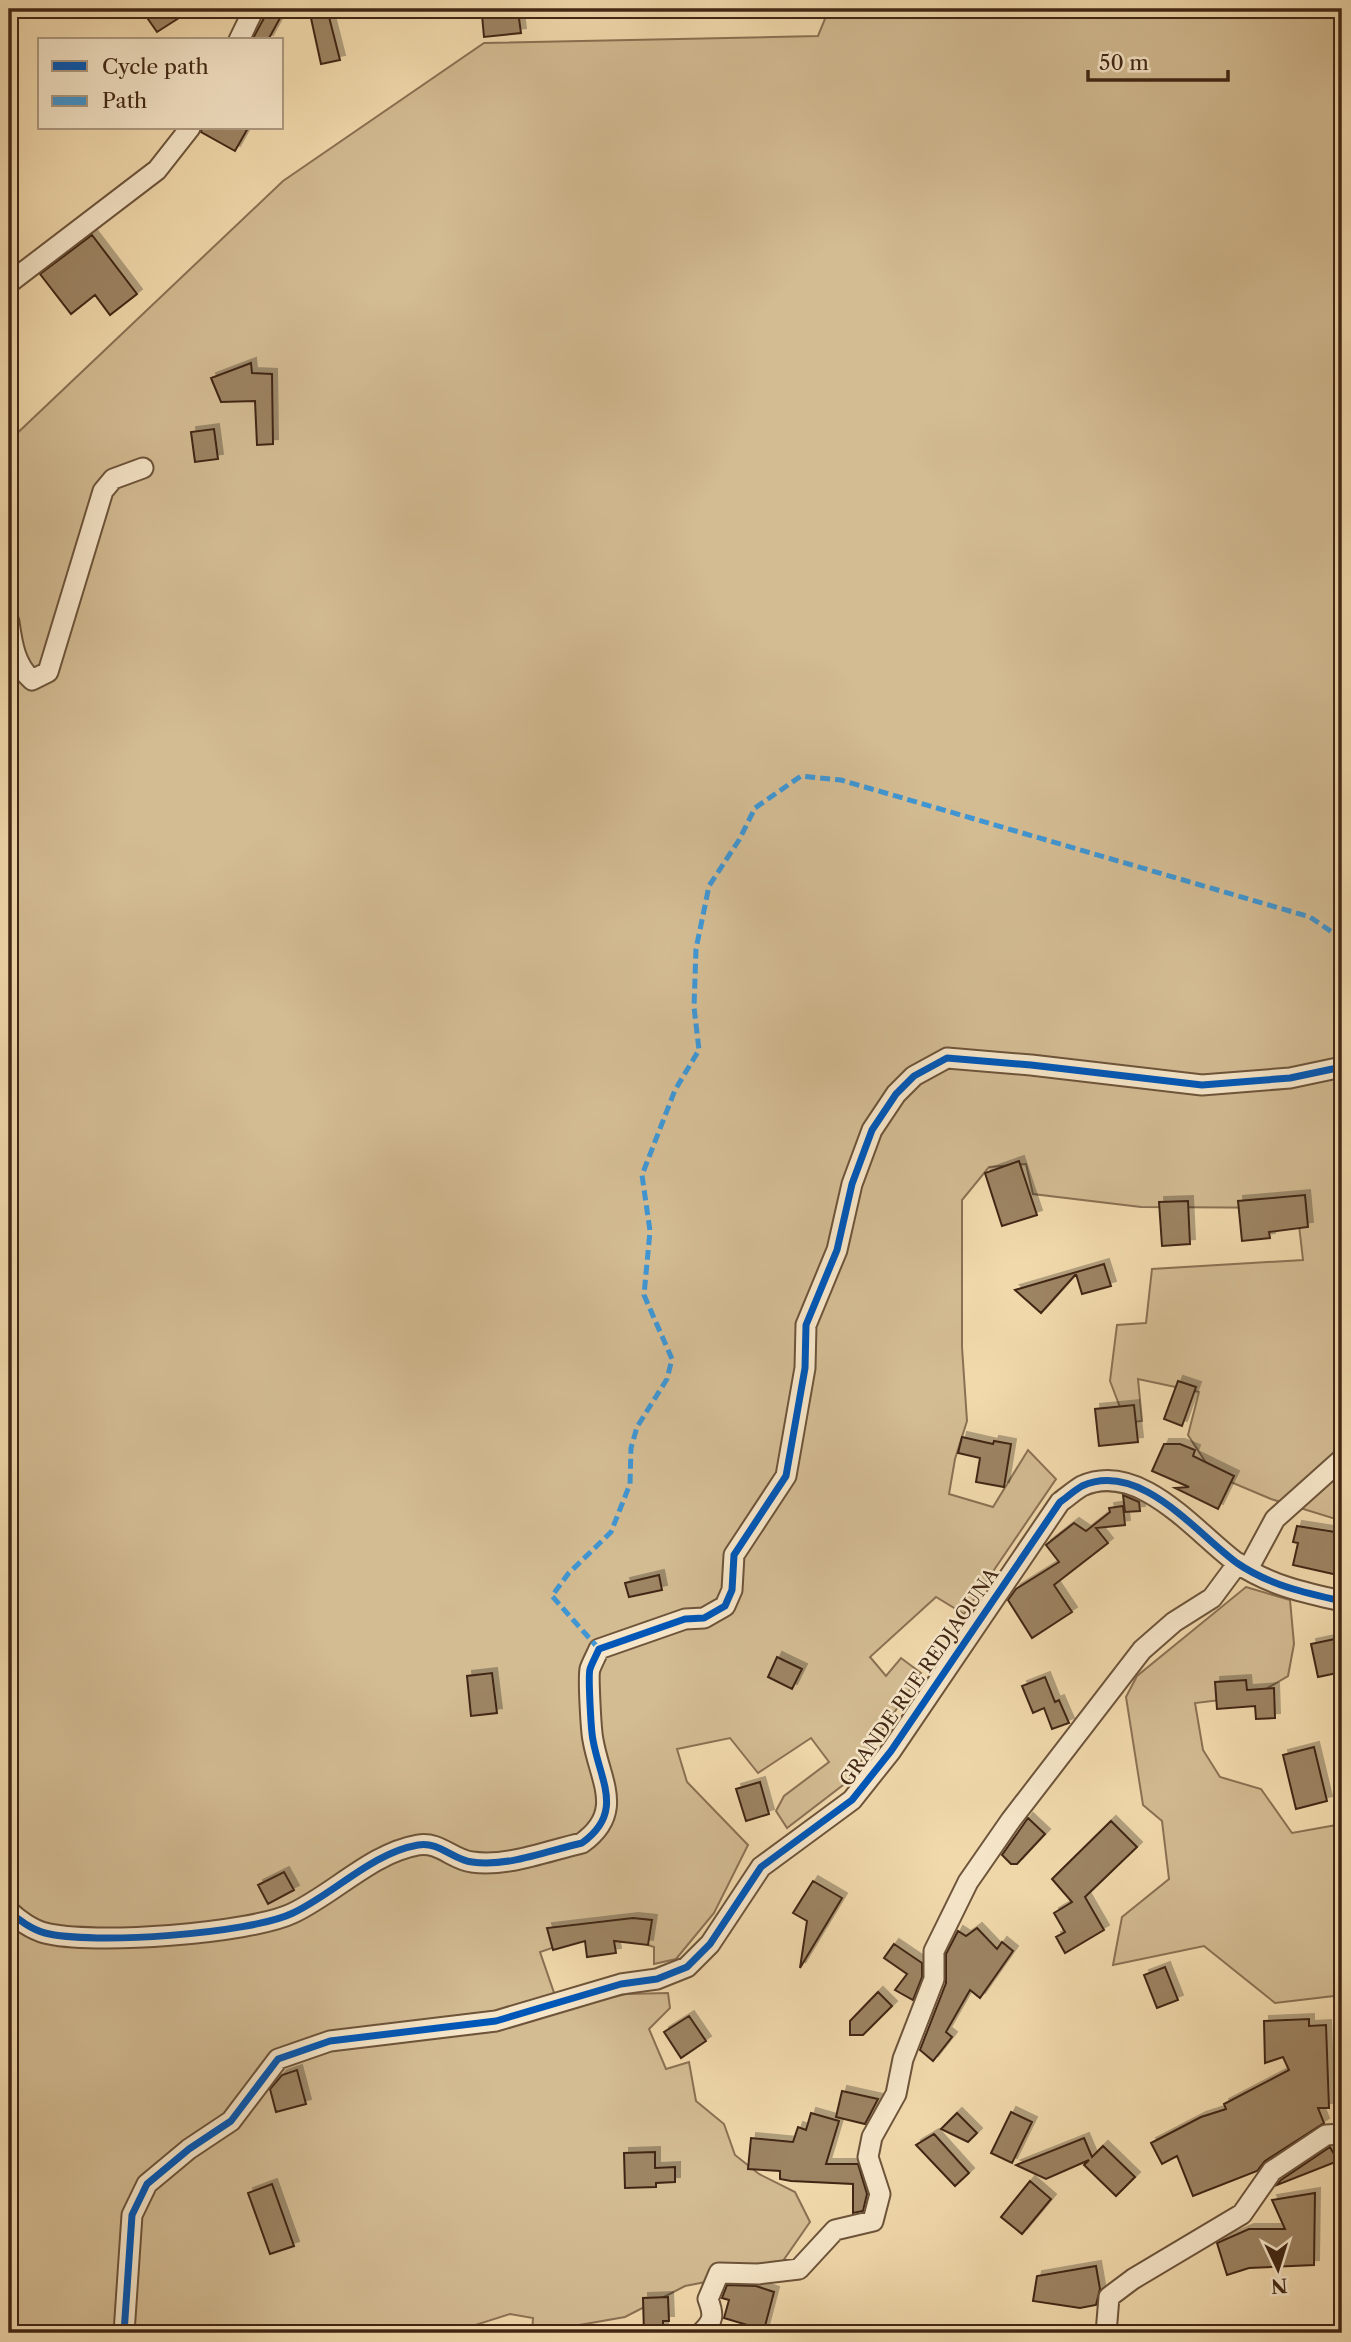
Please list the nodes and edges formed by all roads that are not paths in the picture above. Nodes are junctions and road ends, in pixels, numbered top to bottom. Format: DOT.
graph roads {
  1 [pos="254,9"];
  2 [pos="240,38"];
  3 [pos="188,130"];
  4 [pos="9,283"];
  5 [pos="143,468"];
  6 [pos="9,622"];
  7 [pos="1342,1067"];
  8 [pos="1336,1463"];
  9 [pos="1243,1566"];
  10 [pos="1342,1601"];
  11 [pos="9,1912"];
  12 [pos="1342,2134"];
  13 [pos="124,2333"];
  14 [pos="701,2333"];
  15 [pos="1106,2333"];
  1 -- 2 [label="street"];
  3 -- 4 [label="street"];
  5 -- 6 [label="street"];
  7 -- 11 [label="street"];
  8 -- 9 [label="street"];
  9 -- 10 [label="street, GRANDE RUE REDJAOUNA"];
  9 -- 13 [label="street, GRANDE RUE REDJAOUNA"];
  9 -- 14 [label="street"];
  12 -- 15 [label="street"];
}
